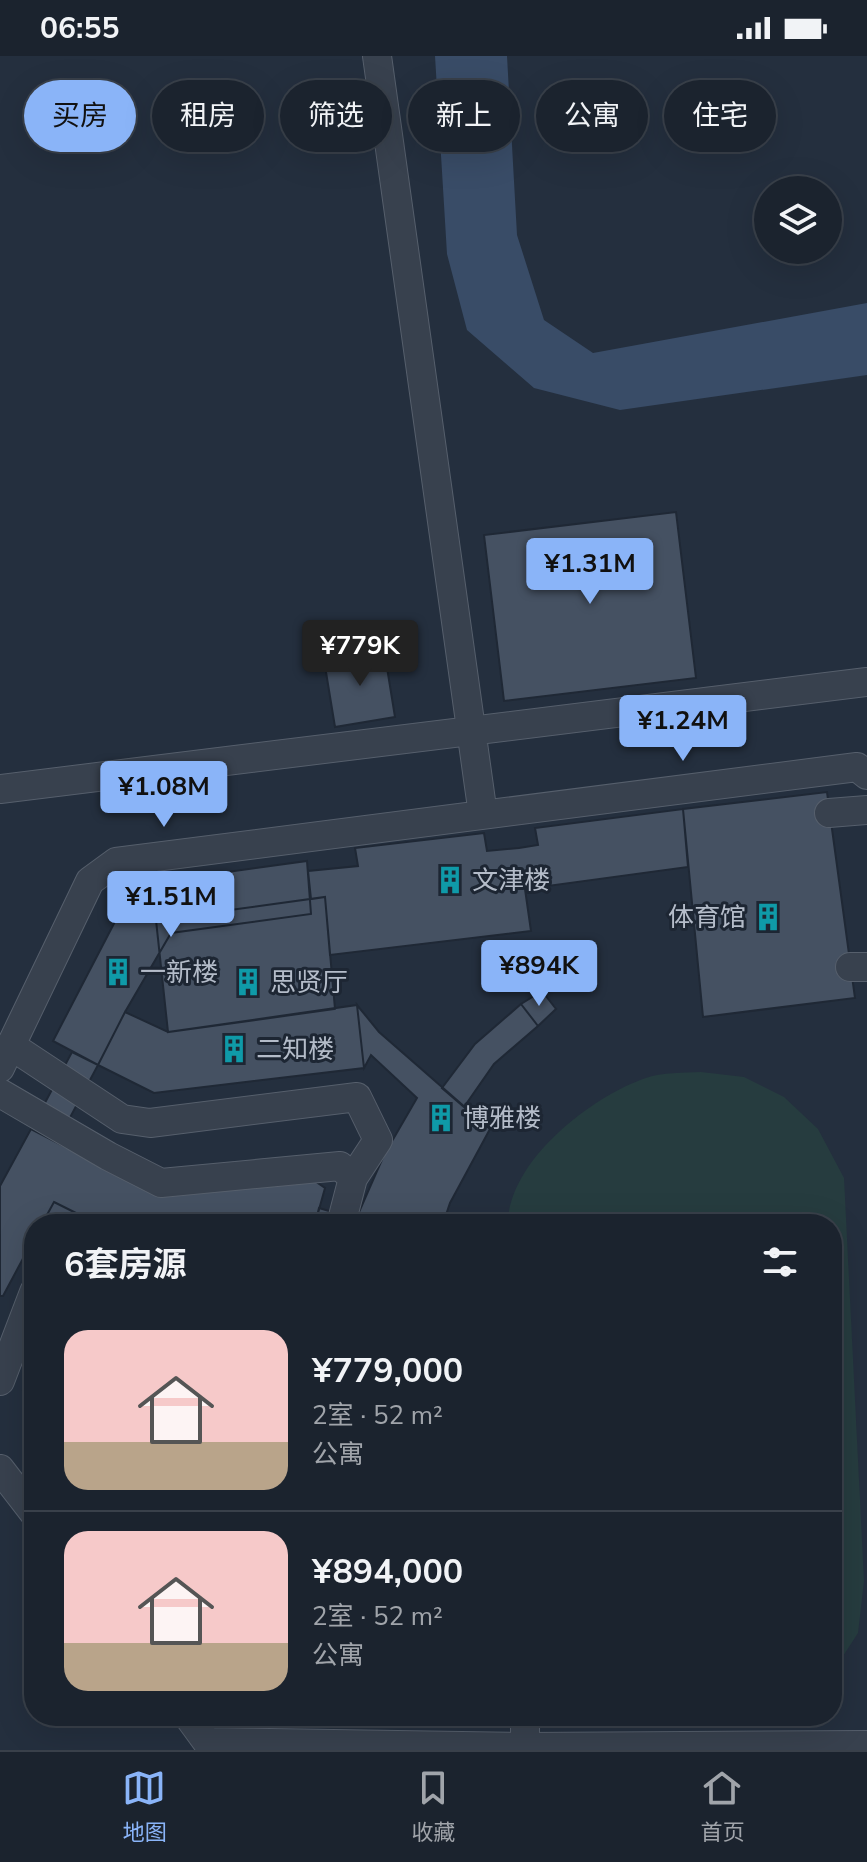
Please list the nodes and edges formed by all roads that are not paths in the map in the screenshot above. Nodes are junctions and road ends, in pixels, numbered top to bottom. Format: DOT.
graph roads {
  1 [pos="377,56"];
  2 [pos="867,682"];
  3 [pos="473,732"];
  4 [pos="867,775"];
  5 [pos="0,789"];
  6 [pos="867,810"];
  7 [pos="829,813"];
  8 [pos="494,820"];
  9 [pos="5,1056"];
  10 [pos="0,1093"];
  11 [pos="353,1178"];
  12 [pos="344,1214"];
  13 [pos="24,1318"];
  14 [pos="0,1381"];
  15 [pos="0,1469"];
  16 [pos="24,1500"];
  17 [pos="195,1726"];
  18 [pos="525,1726"];
  19 [pos="867,1745"];
  20 [pos="525,1747"];
  1 -- 3 [label="street"];
  2 -- 3 [label="street"];
  3 -- 5 [label="street"];
  3 -- 8 [label="street"];
  4 -- 8 [label="street"];
  6 -- 7 [label="street"];
  8 -- 9 [label="street"];
  9 -- 11 [label="street"];
  10 -- 11 [label="street"];
  11 -- 12 [label="street"];
  13 -- 14 [label="street"];
  15 -- 16 [label="street"];
  17 -- 20 [label="street"];
  18 -- 20 [label="street"];
  19 -- 20 [label="street"];
}
